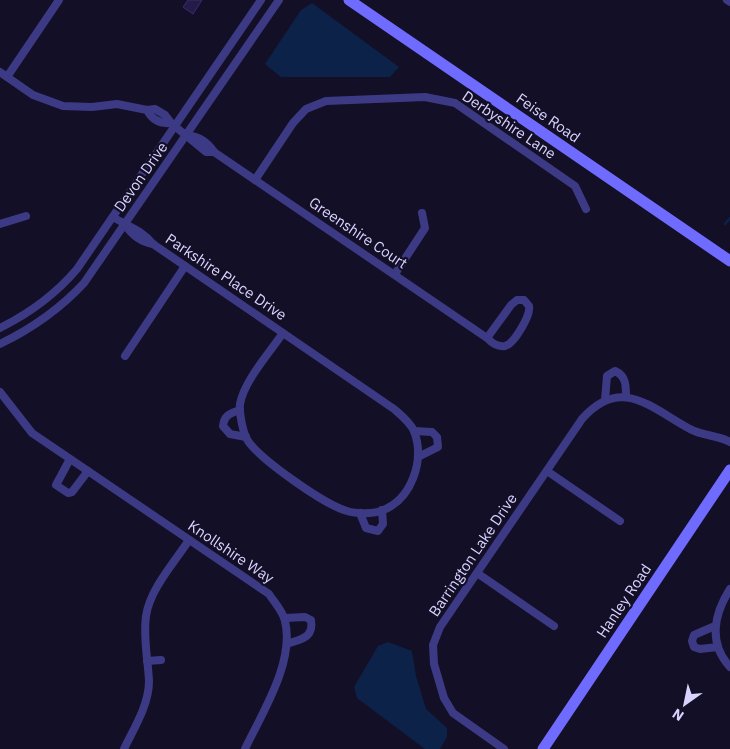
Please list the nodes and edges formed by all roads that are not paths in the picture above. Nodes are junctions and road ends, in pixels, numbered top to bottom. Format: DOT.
graph roads {
  1 [pos="59,0"];
  2 [pos="261,0"];
  3 [pos="278,0"];
  4 [pos="349,0"];
  5 [pos="727,0"];
  6 [pos="730,2"];
  7 [pos="219,62"];
  8 [pos="230,70"];
  9 [pos="4,74"];
  10 [pos="173,125"];
  11 [pos="187,135"];
  12 [pos="256,180"];
  13 [pos="586,209"];
  14 [pos="422,213"];
  15 [pos="26,216"];
  16 [pos="113,217"];
  17 [pos="0,224"];
  18 [pos="125,225"];
  19 [pos="730,261"];
  20 [pos="185,266"];
  21 [pos="395,274"];
  22 [pos="0,328"];
  23 [pos="283,333"];
  24 [pos="487,338"];
  25 [pos="0,344"];
  26 [pos="125,356"];
  27 [pos="0,392"];
  28 [pos="626,396"];
  29 [pos="605,400"];
  30 [pos="240,410"];
  31 [pos="414,431"];
  32 [pos="246,436"];
  33 [pos="730,442"];
  34 [pos="418,457"];
  35 [pos="70,459"];
  36 [pos="730,470"];
  37 [pos="88,471"];
  38 [pos="547,471"];
  39 [pos="382,510"];
  40 [pos="360,513"];
  41 [pos="620,522"];
  42 [pos="189,540"];
  43 [pos="477,573"];
  44 [pos="730,589"];
  45 [pos="285,618"];
  46 [pos="554,626"];
  47 [pos="715,626"];
  48 [pos="287,644"];
  49 [pos="718,648"];
  50 [pos="161,660"];
  51 [pos="147,661"];
  52 [pos="730,667"];
  53 [pos="124,749"];
  54 [pos="245,749"];
  55 [pos="504,749"];
  56 [pos="543,749"];
  1 -- 9 [label="street"];
  2 -- 7 [label="street, Devon Drive"];
  3 -- 8 [label="street, Devon Drive"];
  4 -- 19 [label="street, Feise Road"];
  5 -- 6 [label="street"];
  7 -- 8 [label="street"];
  7 -- 10 [label="street, Devon Drive"];
  8 -- 11 [label="street, Devon Drive"];
  9 -- 10 [label="street, Greenshire Court"];
  10 -- 11 [label="street, Greenshire Court"];
  10 -- 16 [label="street, Devon Drive"];
  11 -- 12 [label="street, Greenshire Court"];
  11 -- 18 [label="street, Devon Drive"];
  12 -- 13 [label="street, Derbyshire Lane"];
  12 -- 21 [label="street, Greenshire Court"];
  14 -- 21 [label="street"];
  15 -- 17 [label="street"];
  16 -- 18 [label="street, Parkshire Place Drive"];
  16 -- 22 [label="street, Devon Drive"];
  18 -- 20 [label="street, Parkshire Place Drive"];
  18 -- 25 [label="street, Devon Drive"];
  20 -- 23 [label="street, Parkshire Place Drive"];
  20 -- 26 [label="street"];
  21 -- 24 [label="street, Greenshire Court"];
  23 -- 30 [label="street, Parkshire Place Drive"];
  23 -- 31 [label="street, Parkshire Place Drive"];
  24 -- 24 [label="street, Greenshire Court"];
  27 -- 35 [label="street, Knollshire Way"];
  28 -- 29 [label="street, Barrington Lake Drive"];
  28 -- 29 [label="street"];
  28 -- 33 [label="street"];
  29 -- 38 [label="street, Barrington Lake Drive"];
  30 -- 32 [label="street"];
  30 -- 32 [label="street"];
  31 -- 34 [label="street"];
  31 -- 34 [label="street"];
  32 -- 40 [label="street"];
  34 -- 39 [label="street"];
  35 -- 37 [label="street, Knollshire Way"];
  35 -- 37 [label="street"];
  36 -- 56 [label="street, Hanley Road"];
  37 -- 42 [label="street, Knollshire Way"];
  38 -- 41 [label="street"];
  38 -- 43 [label="street, Barrington Lake Drive"];
  39 -- 40 [label="street"];
  39 -- 40 [label="street"];
  42 -- 45 [label="street, Knollshire Way"];
  42 -- 51 [label="street"];
  43 -- 46 [label="street"];
  43 -- 55 [label="street, Barrington Lake Drive"];
  44 -- 47 [label="street"];
  45 -- 48 [label="street, Knollshire Way"];
  45 -- 48 [label="street"];
  47 -- 49 [label="street"];
  47 -- 49 [label="street"];
  48 -- 54 [label="street, Knollshire Way"];
  49 -- 52 [label="street"];
  50 -- 51 [label="street"];
  51 -- 53 [label="street"];
}
